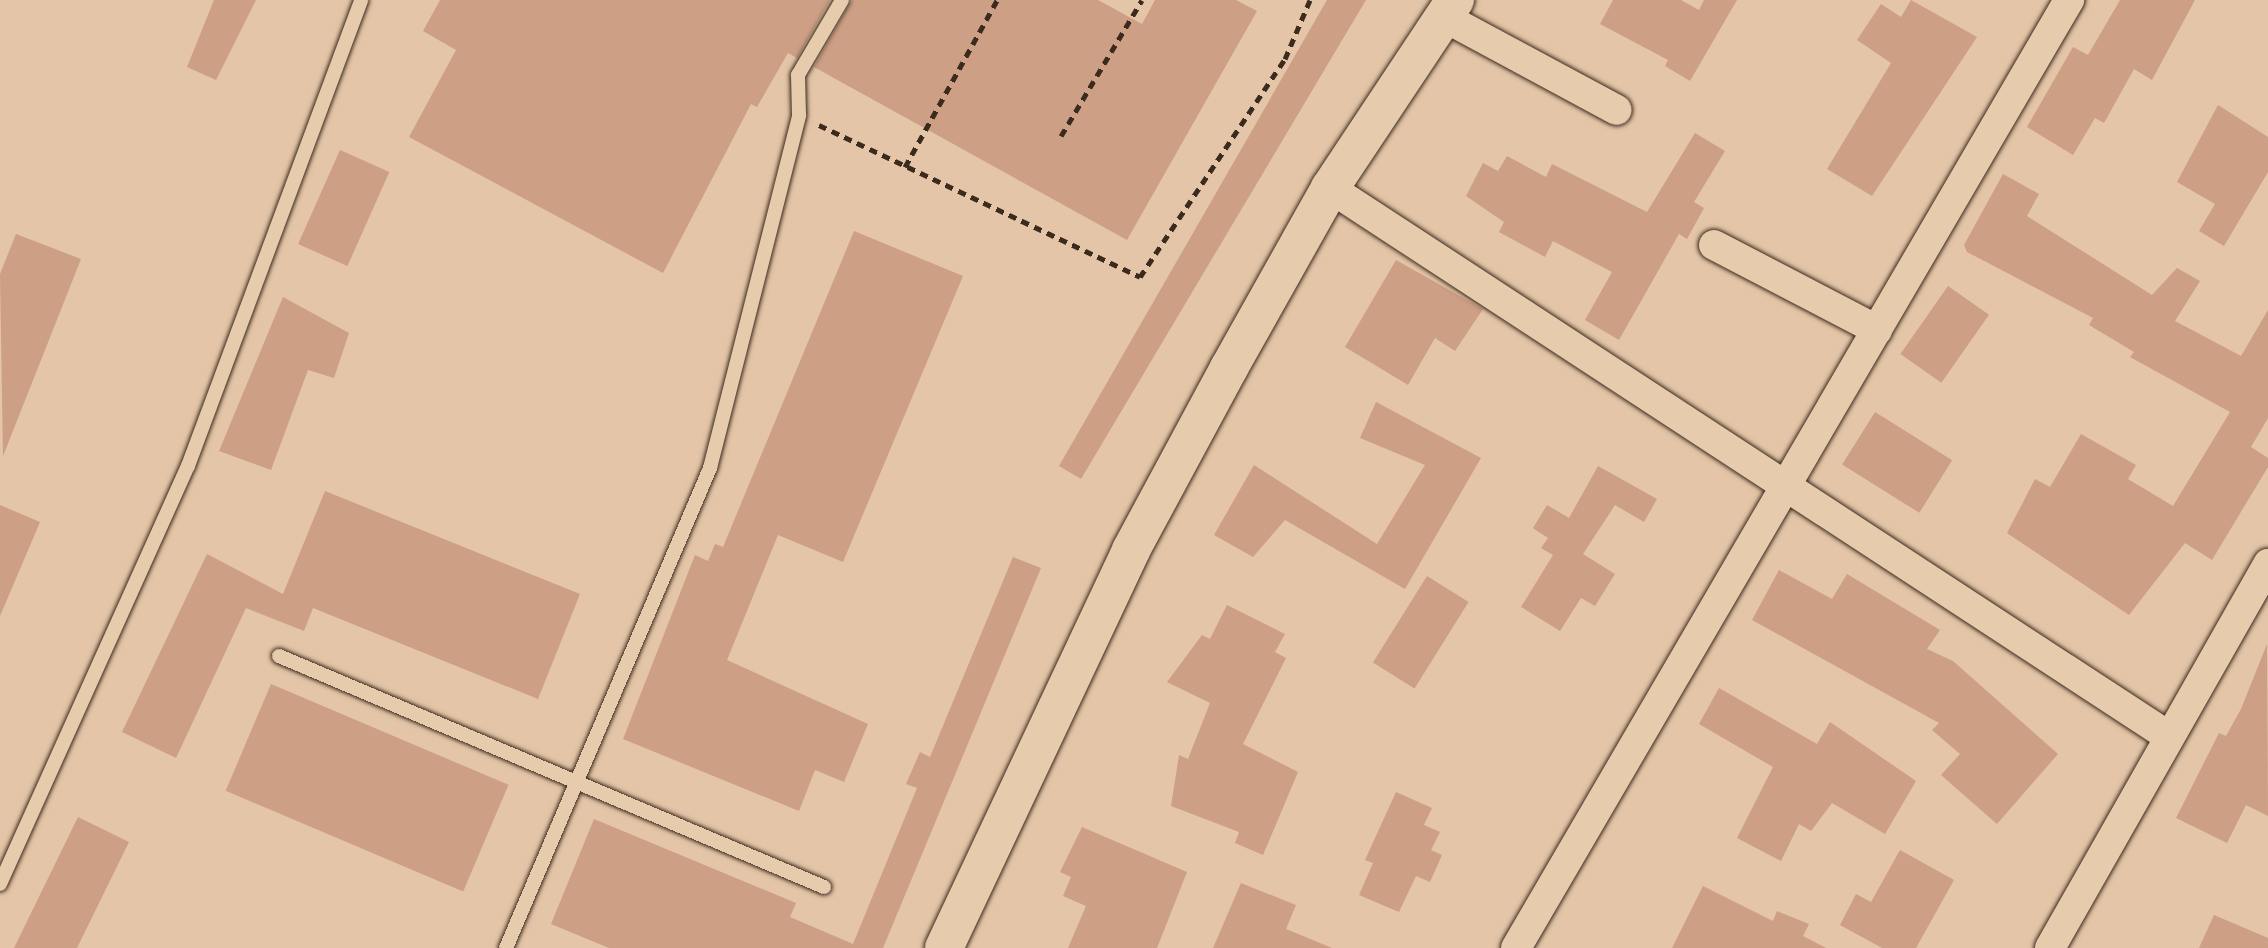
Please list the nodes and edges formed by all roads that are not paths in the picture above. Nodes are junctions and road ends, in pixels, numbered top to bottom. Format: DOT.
graph roads {
  1 [pos="361,0"];
  2 [pos="842,0"];
  3 [pos="2069,0"];
  4 [pos="1450,9"];
  5 [pos="1617,110"];
  6 [pos="1330,188"];
  7 [pos="1714,245"];
  8 [pos="1877,330"];
  9 [pos="1786,486"];
  10 [pos="2264,578"];
  11 [pos="279,656"];
  12 [pos="2165,734"];
  13 [pos="577,781"];
  14 [pos="0,884"];
  15 [pos="824,887"];
  16 [pos="506,948"];
  17 [pos="944,948"];
  18 [pos="1516,948"];
  19 [pos="2050,948"];
  1 -- 14 [label="lane"];
  2 -- 13 [label="lane"];
  3 -- 8 [label="street"];
  4 -- 5 [label="street"];
  4 -- 6 [label="street"];
  6 -- 9 [label="street"];
  6 -- 17 [label="street"];
  7 -- 8 [label="street"];
  8 -- 9 [label="street"];
  9 -- 12 [label="street"];
  9 -- 18 [label="street"];
  10 -- 12 [label="street"];
  11 -- 13 [label="lane"];
  12 -- 19 [label="street"];
  13 -- 15 [label="lane"];
  13 -- 16 [label="lane"];
}
